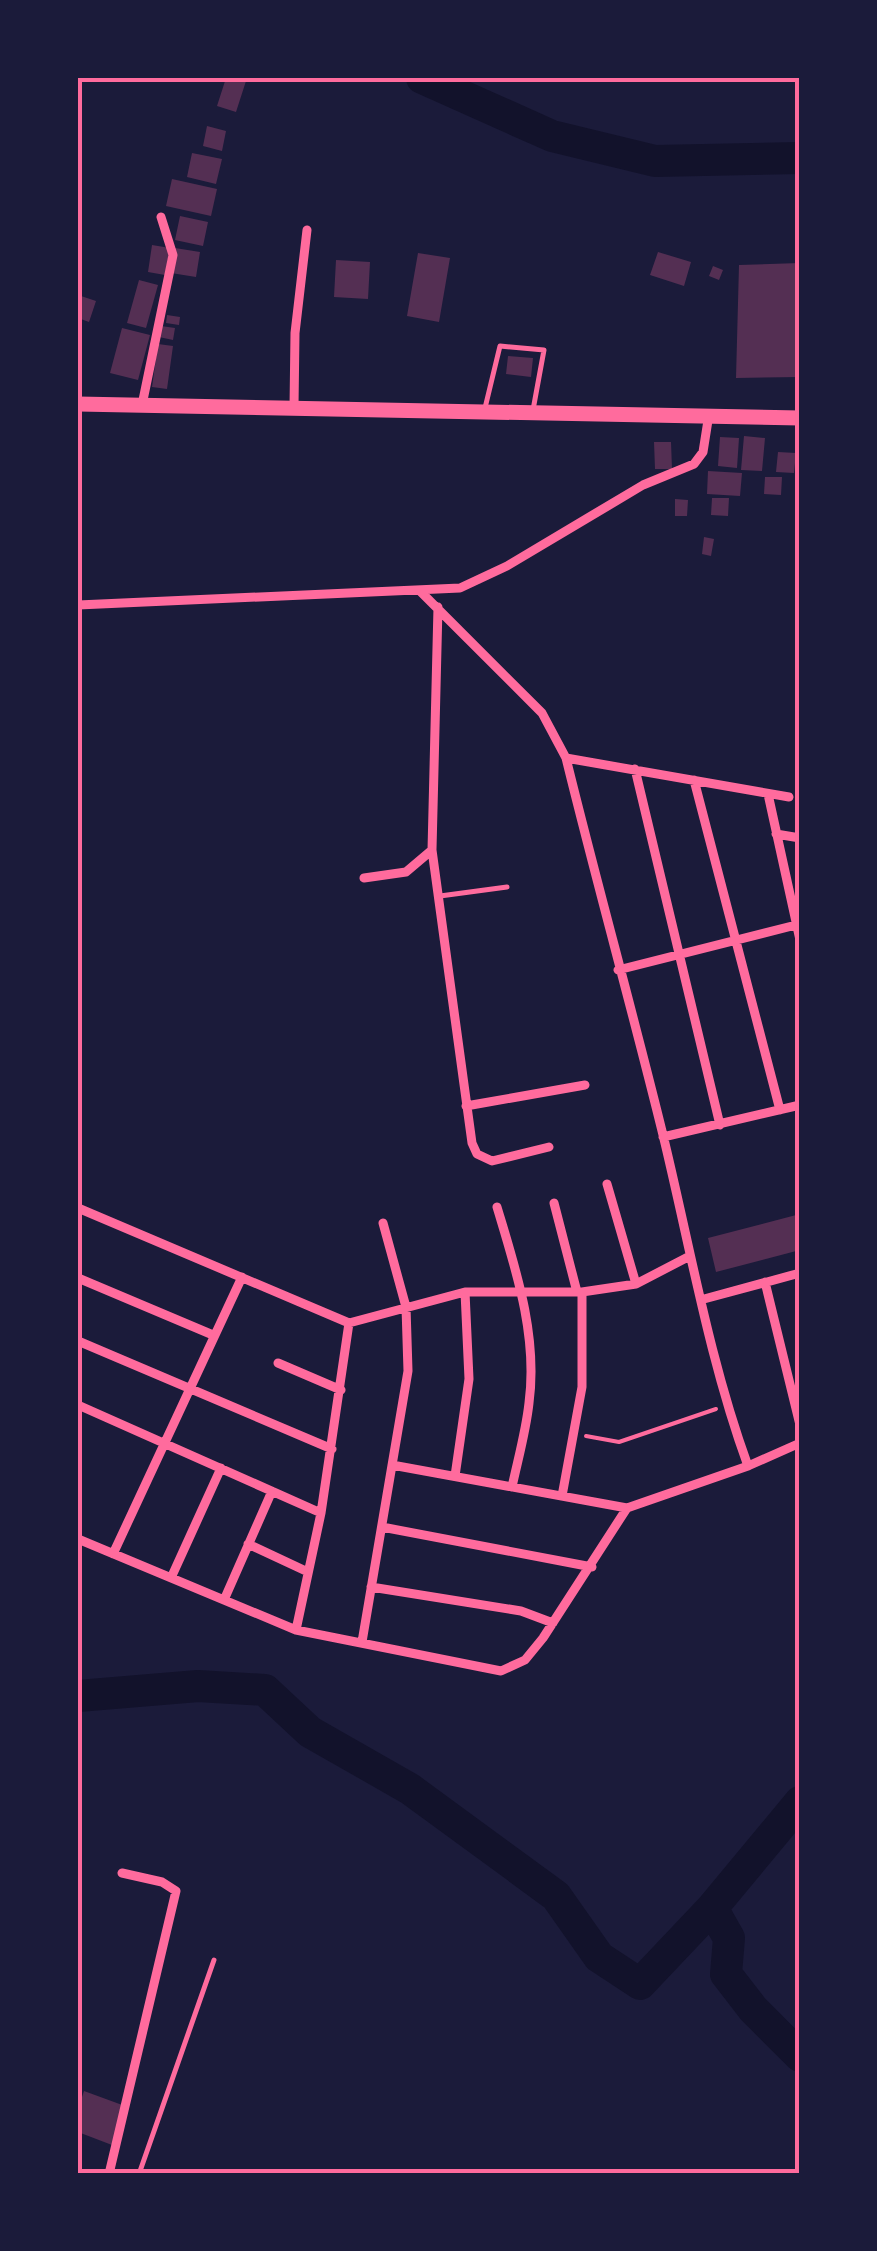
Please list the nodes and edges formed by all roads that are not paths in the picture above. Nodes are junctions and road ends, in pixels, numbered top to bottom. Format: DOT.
graph roads {
  1 [pos="161,218"];
  2 [pos="307,230"];
  3 [pos="78,404"];
  4 [pos="142,405"];
  5 [pos="294,408"];
  6 [pos="485,410"];
  7 [pos="533,411"];
  8 [pos="709,414"];
  9 [pos="800,418"];
  10 [pos="419,590"];
  11 [pos="78,606"];
  12 [pos="438,607"];
  13 [pos="566,758"];
  14 [pos="635,769"];
  15 [pos="694,780"];
  16 [pos="768,794"];
  17 [pos="789,797"];
  18 [pos="776,834"];
  19 [pos="800,838"];
  20 [pos="432,850"];
  21 [pos="364,878"];
  22 [pos="507,888"];
  23 [pos="438,897"];
  24 [pos="796,925"];
  25 [pos="738,937"];
  26 [pos="800,940"];
  27 [pos="679,951"];
  28 [pos="618,970"];
  29 [pos="585,1085"];
  30 [pos="800,1105"];
  31 [pos="466,1106"];
  32 [pos="780,1110"];
  33 [pos="720,1125"];
  34 [pos="663,1137"];
  35 [pos="549,1147"];
  36 [pos="608,1184"];
  37 [pos="554,1203"];
  38 [pos="497,1206"];
  39 [pos="78,1208"];
  40 [pos="382,1224"];
  41 [pos="688,1257"];
  42 [pos="800,1273"];
  43 [pos="78,1278"];
  44 [pos="242,1278"];
  45 [pos="766,1282"];
  46 [pos="636,1284"];
  47 [pos="465,1292"];
  48 [pos="579,1292"];
  49 [pos="523,1293"];
  50 [pos="704,1299"];
  51 [pos="406,1306"];
  52 [pos="349,1324"];
  53 [pos="214,1334"];
  54 [pos="78,1341"];
  55 [pos="278,1363"];
  56 [pos="189,1388"];
  57 [pos="342,1390"];
  58 [pos="78,1405"];
  59 [pos="800,1425"];
  60 [pos="164,1442"];
  61 [pos="800,1443"];
  62 [pos="332,1448"];
  63 [pos="392,1465"];
  64 [pos="748,1466"];
  65 [pos="221,1468"];
  66 [pos="455,1476"];
  67 [pos="512,1486"];
  68 [pos="272,1491"];
  69 [pos="562,1496"];
  70 [pos="628,1508"];
  71 [pos="321,1513"];
  72 [pos="382,1527"];
  73 [pos="78,1540"];
  74 [pos="248,1544"];
  75 [pos="113,1554"];
  76 [pos="592,1567"];
  77 [pos="308,1572"];
  78 [pos="171,1578"];
  79 [pos="371,1587"];
  80 [pos="224,1600"];
  81 [pos="554,1623"];
  82 [pos="296,1630"];
  83 [pos="362,1642"];
  84 [pos="122,1873"];
  85 [pos="214,1960"];
  86 [pos="109,2174"];
  87 [pos="140,2174"];
  1 -- 4 [label="street"];
  2 -- 5 [label="street"];
  3 -- 4 [label="main road"];
  4 -- 5 [label="main road"];
  5 -- 6 [label="main road"];
  6 -- 7 [label="main road"];
  6 -- 7 [label="lane"];
  7 -- 8 [label="main road"];
  8 -- 9 [label="main road"];
  8 -- 10 [label="street"];
  10 -- 11 [label="street"];
  10 -- 12 [label="street"];
  12 -- 13 [label="street"];
  12 -- 20 [label="street"];
  13 -- 14 [label="street"];
  13 -- 28 [label="street"];
  14 -- 15 [label="street"];
  14 -- 27 [label="street"];
  15 -- 16 [label="street"];
  15 -- 25 [label="street"];
  16 -- 17 [label="street"];
  16 -- 18 [label="street"];
  18 -- 19 [label="street"];
  18 -- 24 [label="street"];
  20 -- 21 [label="street"];
  20 -- 23 [label="street"];
  22 -- 23 [label="lane"];
  23 -- 31 [label="street"];
  24 -- 25 [label="street"];
  24 -- 26 [label="street"];
  25 -- 27 [label="street"];
  25 -- 32 [label="street"];
  27 -- 28 [label="street"];
  27 -- 33 [label="street"];
  28 -- 34 [label="street"];
  29 -- 31 [label="street"];
  30 -- 32 [label="street"];
  31 -- 35 [label="street"];
  32 -- 33 [label="street"];
  33 -- 34 [label="street"];
  34 -- 41 [label="street"];
  36 -- 46 [label="street"];
  37 -- 48 [label="street"];
  38 -- 49 [label="street"];
  39 -- 44 [label="street"];
  40 -- 51 [label="street"];
  41 -- 46 [label="street"];
  41 -- 50 [label="street"];
  42 -- 45 [label="street"];
  43 -- 53 [label="street"];
  44 -- 52 [label="street"];
  44 -- 53 [label="street"];
  45 -- 50 [label="street"];
  45 -- 59 [label="street"];
  46 -- 48 [label="street"];
  47 -- 49 [label="street"];
  47 -- 51 [label="street"];
  47 -- 66 [label="street"];
  48 -- 49 [label="street"];
  48 -- 69 [label="street"];
  49 -- 67 [label="street"];
  50 -- 64 [label="street"];
  51 -- 52 [label="street"];
  51 -- 63 [label="street"];
  52 -- 57 [label="street"];
  53 -- 56 [label="street"];
  54 -- 56 [label="street"];
  55 -- 57 [label="street"];
  56 -- 60 [label="street"];
  56 -- 62 [label="street"];
  57 -- 62 [label="street"];
  58 -- 60 [label="street"];
  60 -- 65 [label="street"];
  60 -- 75 [label="street"];
  61 -- 64 [label="street"];
  62 -- 71 [label="street"];
  63 -- 66 [label="street"];
  63 -- 72 [label="street"];
  64 -- 70 [label="street"];
  65 -- 68 [label="street"];
  65 -- 78 [label="street"];
  66 -- 67 [label="street"];
  67 -- 69 [label="street"];
  68 -- 71 [label="street"];
  68 -- 74 [label="street"];
  69 -- 70 [label="street"];
  70 -- 76 [label="street"];
  71 -- 77 [label="street"];
  72 -- 76 [label="street"];
  72 -- 79 [label="street"];
  73 -- 75 [label="street"];
  74 -- 77 [label="street"];
  74 -- 80 [label="street"];
  75 -- 78 [label="street"];
  76 -- 81 [label="street"];
  77 -- 82 [label="street"];
  78 -- 80 [label="street"];
  79 -- 81 [label="street"];
  79 -- 83 [label="street"];
  80 -- 82 [label="street"];
  81 -- 83 [label="street"];
  82 -- 83 [label="street"];
  84 -- 86 [label="street"];
  85 -- 87 [label="lane"];
}
